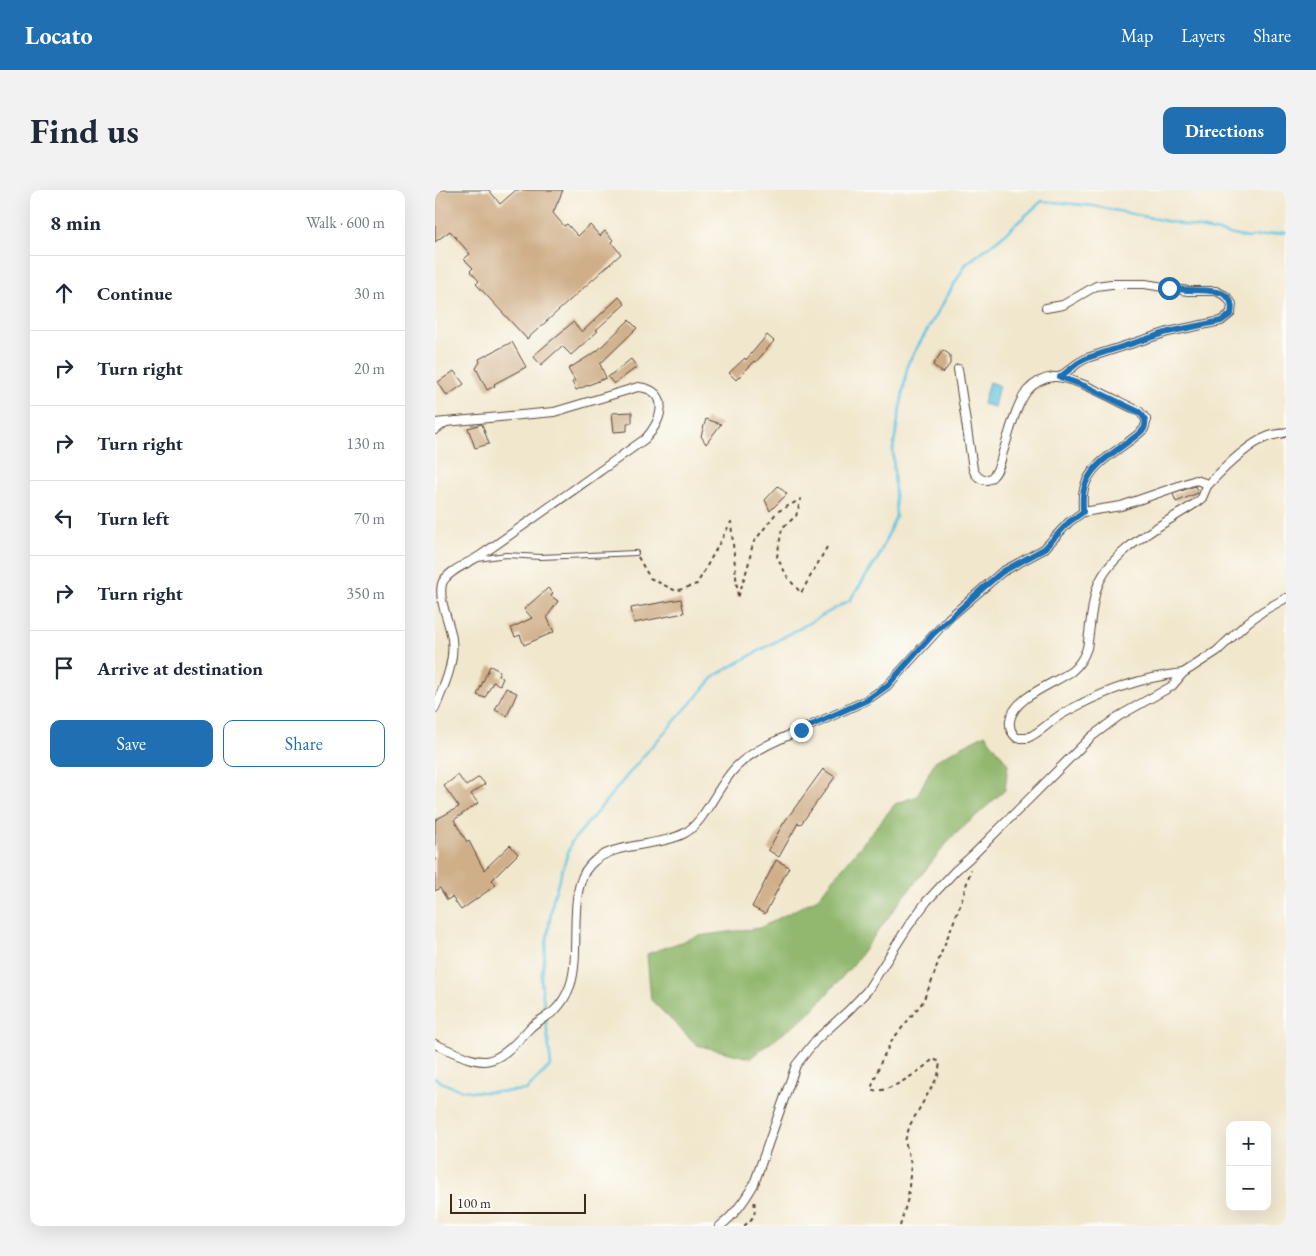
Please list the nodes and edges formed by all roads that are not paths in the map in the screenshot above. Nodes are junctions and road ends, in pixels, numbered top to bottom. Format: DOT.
graph roads {
  1 [pos="1046,308"];
  2 [pos="958,369"];
  3 [pos="1060,377"];
  4 [pos="446,422"];
  5 [pos="435,423"];
  6 [pos="435,430"];
  7 [pos="1286,432"];
  8 [pos="1207,486"];
  9 [pos="1083,512"];
  10 [pos="636,553"];
  11 [pos="476,559"];
  12 [pos="1286,598"];
  13 [pos="1183,673"];
  14 [pos="435,708"];
  15 [pos="435,1044"];
  16 [pos="720,1226"];
  1 -- 3 [label="street"];
  2 -- 3 [label="street"];
  3 -- 9 [label="street"];
  4 -- 5 [label="street"];
  4 -- 6 [label="street"];
  4 -- 11 [label="street"];
  7 -- 8 [label="street"];
  8 -- 9 [label="street"];
  8 -- 13 [label="street"];
  9 -- 15 [label="street"];
  10 -- 11 [label="lane"];
  11 -- 14 [label="street"];
  12 -- 13 [label="street"];
  13 -- 16 [label="street"];
}
